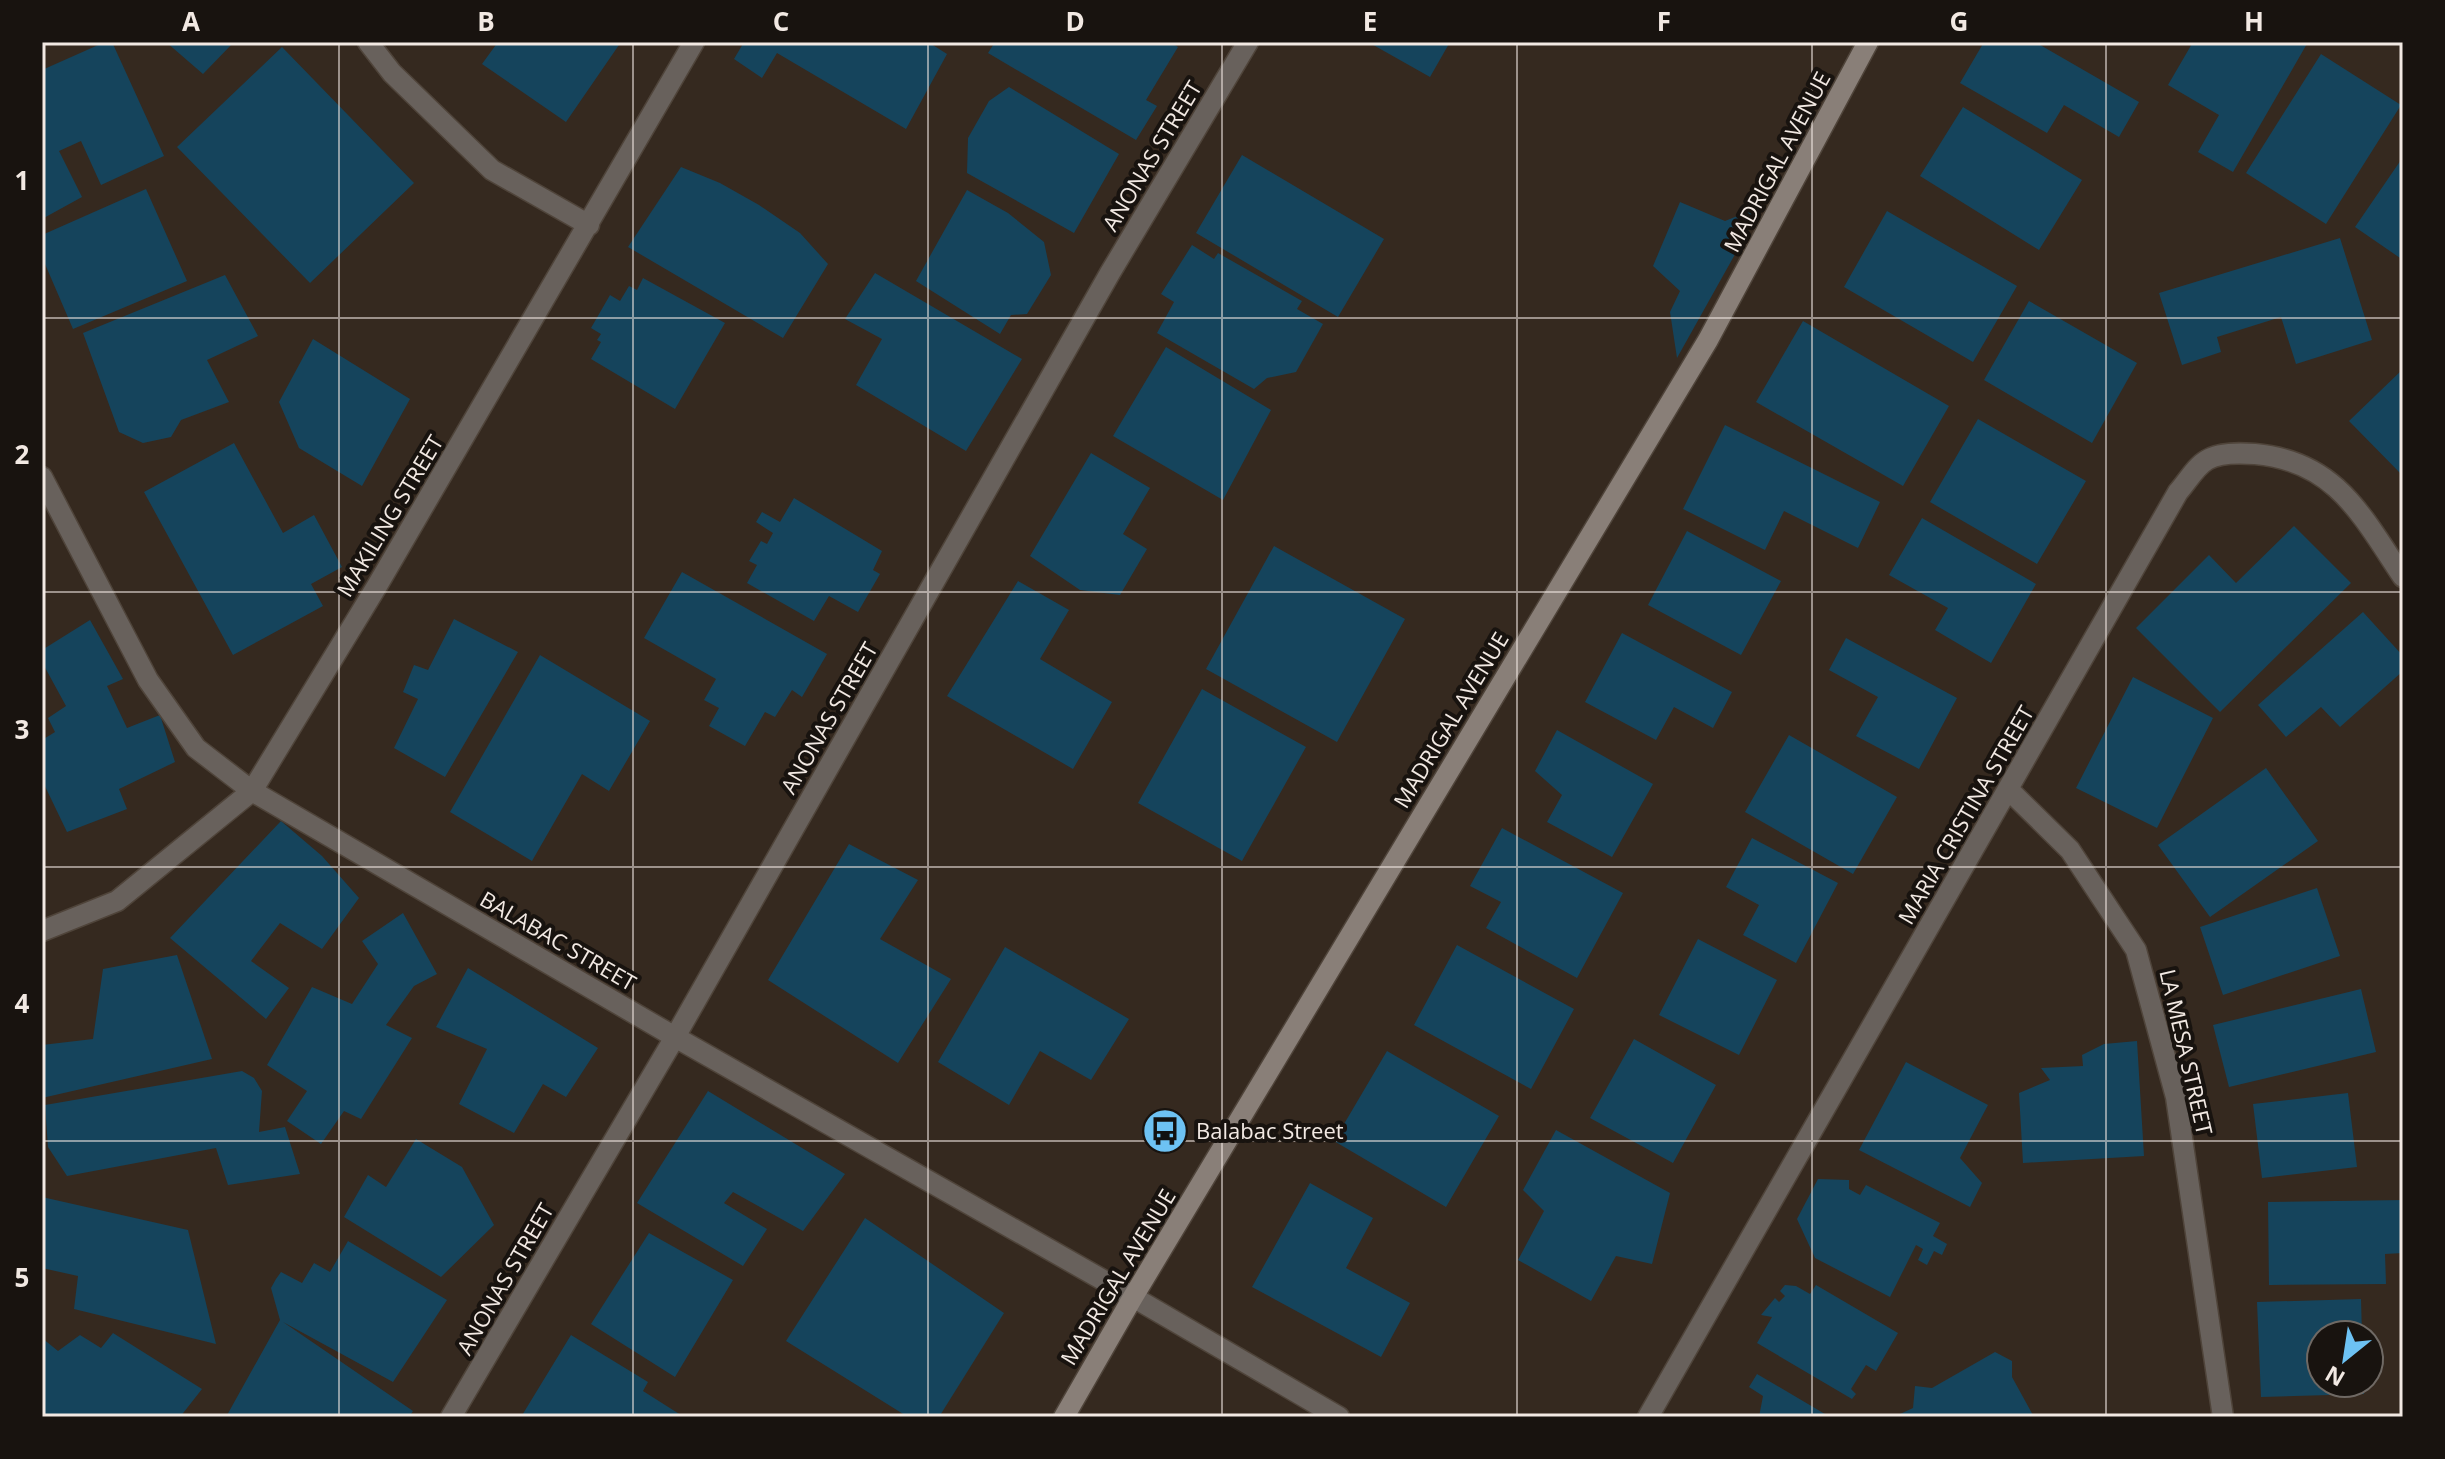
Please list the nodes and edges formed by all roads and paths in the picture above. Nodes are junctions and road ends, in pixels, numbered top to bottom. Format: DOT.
graph roads {
  1 [pos="368,42"];
  2 [pos="694,42"];
  3 [pos="1248,42"];
  4 [pos="1868,42"];
  5 [pos="589,225"];
  6 [pos="42,477"];
  7 [pos="2403,577"];
  8 [pos="2009,790"];
  9 [pos="252,791"];
  10 [pos="42,931"];
  11 [pos="675,1037"];
  12 [pos="1133,1297"];
  13 [pos="451,1417"];
  14 [pos="1064,1417"];
  15 [pos="1339,1417"];
  16 [pos="1648,1417"];
  17 [pos="2223,1417"];
  1 -- 5 [label="street"];
  2 -- 5 [label="street, MAKILING STREET"];
  3 -- 11 [label="street, ANONAS STREET"];
  4 -- 12 [label="street, MADRIGAL AVENUE"];
  5 -- 9 [label="street, MAKILING STREET"];
  6 -- 9 [label="street, BALABAC STREET"];
  7 -- 8 [label="street, MARIA CRISTINA STREET"];
  8 -- 16 [label="street, MARIA CRISTINA STREET"];
  8 -- 17 [label="street, LA MESA STREET"];
  9 -- 10 [label="street, MAKILING STREET"];
  9 -- 11 [label="street, BALABAC STREET"];
  11 -- 12 [label="street, BALABAC STREET"];
  11 -- 13 [label="street, ANONAS STREET"];
  12 -- 14 [label="street, MADRIGAL AVENUE"];
  12 -- 15 [label="street, BALABAC STREET"];
}
